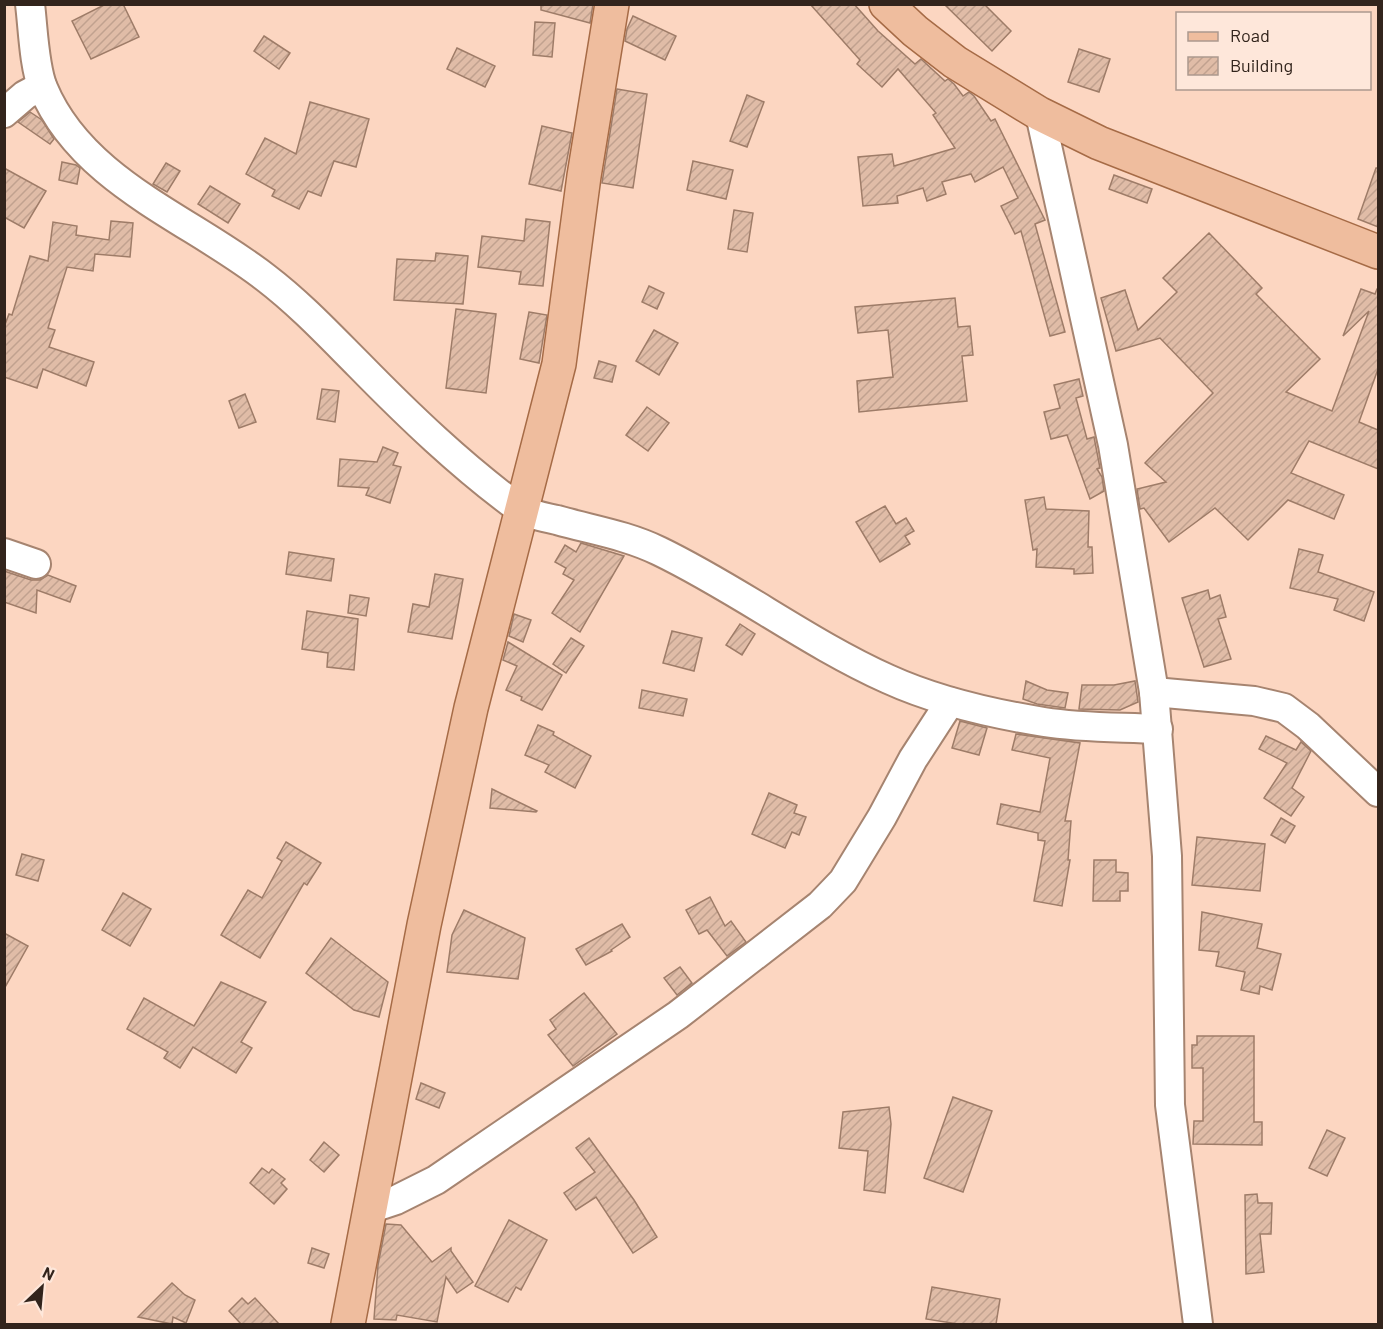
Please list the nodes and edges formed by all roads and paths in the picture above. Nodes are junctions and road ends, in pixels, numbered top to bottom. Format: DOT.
graph roads {
  1 [pos="30,4"];
  2 [pos="612,4"];
  3 [pos="886,4"];
  4 [pos="921,18"];
  5 [pos="42,86"];
  6 [pos="4,113"];
  7 [pos="1040,114"];
  8 [pos="1378,252"];
  9 [pos="522,511"];
  10 [pos="4,553"];
  11 [pos="36,564"];
  12 [pos="1154,692"];
  13 [pos="950,702"];
  14 [pos="1158,729"];
  15 [pos="1378,792"];
  16 [pos="372,1208"];
  17 [pos="348,1324"];
  18 [pos="1198,1324"];
  1 -- 5 [label="street"];
  2 -- 9 [label="main road"];
  3 -- 4 [label="main road"];
  4 -- 7 [label="main road"];
  5 -- 6 [label="street"];
  5 -- 9 [label="street"];
  7 -- 8 [label="main road"];
  7 -- 12 [label="street"];
  9 -- 13 [label="street"];
  9 -- 16 [label="main road"];
  10 -- 11 [label="street"];
  12 -- 14 [label="street"];
  12 -- 15 [label="street"];
  13 -- 14 [label="street"];
  13 -- 16 [label="street"];
  14 -- 18 [label="street"];
  16 -- 17 [label="main road"];
}
